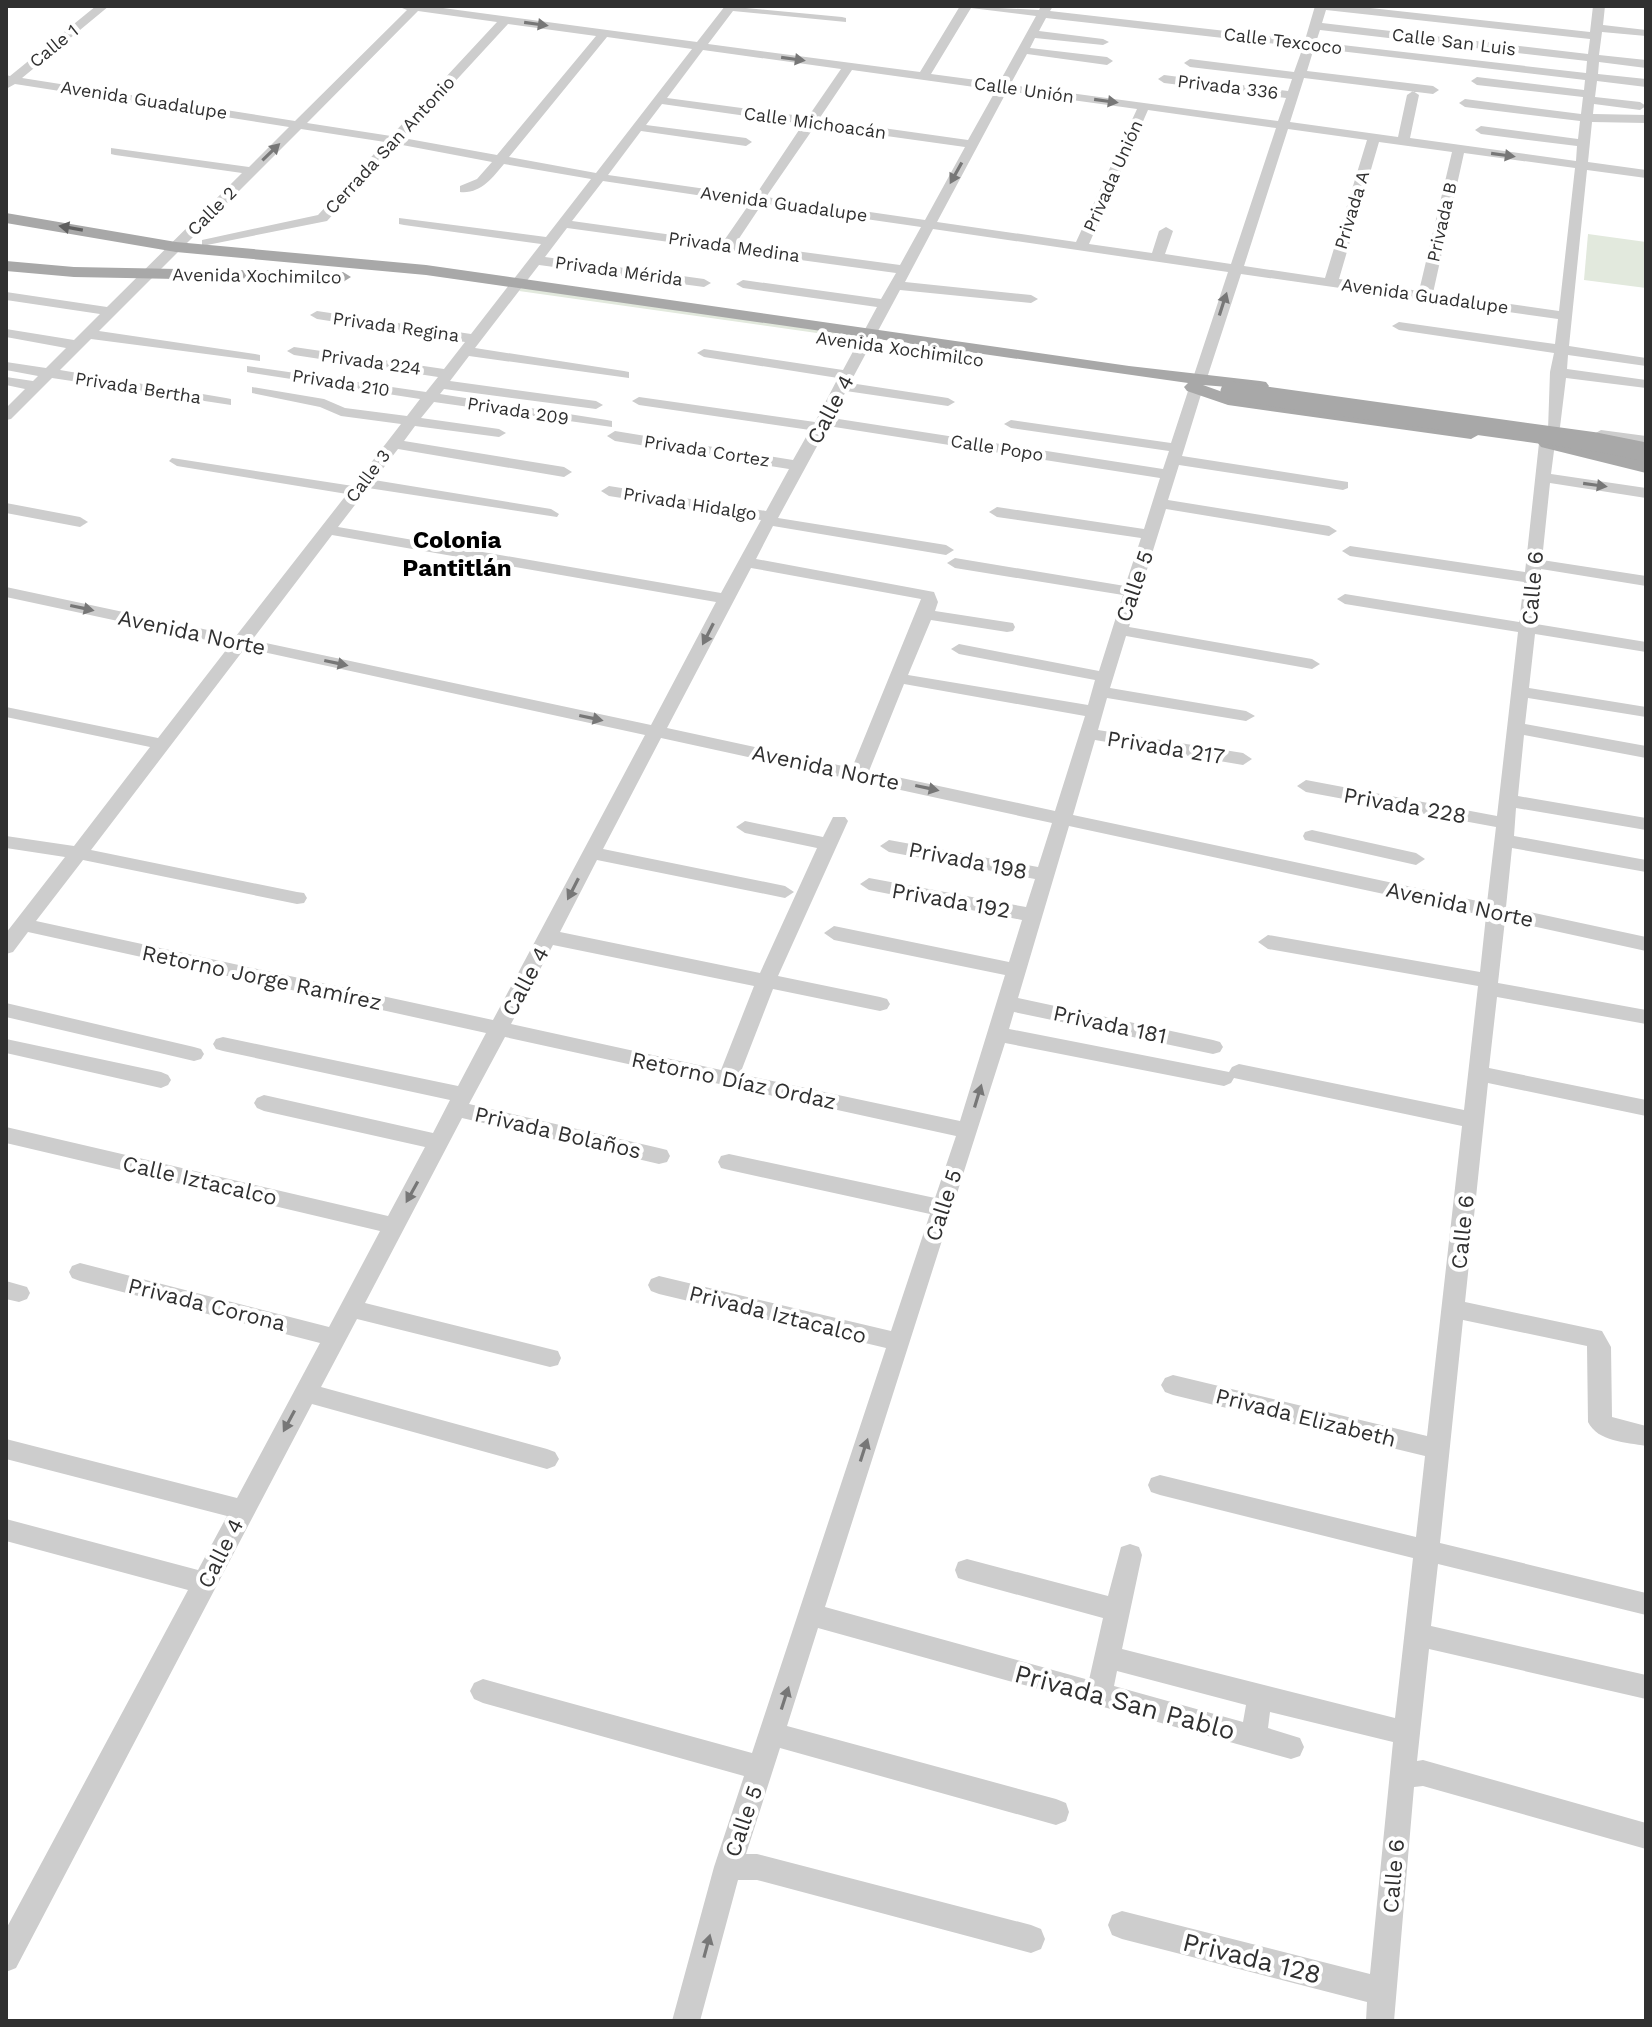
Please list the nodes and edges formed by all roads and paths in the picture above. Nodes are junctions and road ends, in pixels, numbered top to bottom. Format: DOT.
graph roads {
  1 [pos="103,6"];
  2 [pos="731,6"];
  3 [pos="966,6"];
  4 [pos="975,6"];
  5 [pos="1322,6"];
  6 [pos="1409,6"];
  7 [pos="1599,6"];
  8 [pos="412,7"];
  9 [pos="1437,9"];
  10 [pos="1045,10"];
  11 [pos="505,20"];
  12 [pos="842,20"];
  13 [pos="1315,26"];
  14 [pos="1596,32"];
  15 [pos="604,33"];
  16 [pos="1646,33"];
  17 [pos="1031,34"];
  18 [pos="1103,42"];
  19 [pos="1308,44"];
  20 [pos="702,46"];
  21 [pos="1022,50"];
  22 [pos="1593,59"];
  23 [pos="1107,61"];
  24 [pos="1190,63"];
  25 [pos="1646,64"];
  26 [pos="849,66"];
  27 [pos="1201,73"];
  28 [pos="924,76"];
  29 [pos="1592,77"];
  30 [pos="1164,79"];
  31 [pos="8,81"];
  32 [pos="1477,81"];
  33 [pos="1296,83"];
  34 [pos="1646,83"];
  35 [pos="1003,87"];
  36 [pos="1433,90"];
  37 [pos="1413,95"];
  38 [pos="1589,97"];
  39 [pos="658,100"];
  40 [pos="1465,103"];
  41 [pos="1144,106"];
  42 [pos="1646,107"];
  43 [pos="1586,118"];
  44 [pos="1646,119"];
  45 [pos="811,122"];
  46 [pos="300,124"];
  47 [pos="1284,124"];
  48 [pos="637,127"];
  49 [pos="1481,130"];
  50 [pos="1374,137"];
  51 [pos="394,140"];
  52 [pos="1403,141"];
  53 [pos="746,142"];
  54 [pos="1583,143"];
  55 [pos="972,144"];
  56 [pos="1459,149"];
  57 [pos="115,151"];
  58 [pos="500,157"];
  59 [pos="1582,165"];
  60 [pos="252,171"];
  61 [pos="1646,174"];
  62 [pos="598,177"];
  63 [pos="465,189"];
  64 [pos="758,200"];
  65 [pos="6,218"];
  66 [pos="404,221"];
  67 [pos="563,224"];
  68 [pos="928,224"];
  69 [pos="1166,231"];
  70 [pos="120,237"];
  71 [pos="549,241"];
  72 [pos="207,243"];
  73 [pos="727,246"];
  74 [pos="1081,246"];
  75 [pos="176,247"];
  76 [pos="1157,257"];
  77 [pos="535,260"];
  78 [pos="6,266"];
  79 [pos="1235,268"];
  80 [pos="904,270"];
  81 [pos="74,272"];
  82 [pos="148,274"];
  83 [pos="1331,282"];
  84 [pos="704,283"];
  85 [pos="743,284"];
  86 [pos="896,285"];
  87 [pos="514,287"];
  88 [pos="6,296"];
  89 [pos="1425,296"];
  90 [pos="1031,299"];
  91 [pos="885,304"];
  92 [pos="111,312"];
  93 [pos="317,315"];
  94 [pos="1564,316"];
  95 [pos="1399,326"];
  96 [pos="6,333"];
  97 [pos="88,334"];
  98 [pos="868,339"];
  99 [pos="76,345"];
  100 [pos="470,345"];
  101 [pos="1561,350"];
  102 [pos="294,351"];
  103 [pos="704,353"];
  104 [pos="1646,362"];
  105 [pos="6,366"];
  106 [pos="1557,372"];
  107 [pos="49,373"];
  108 [pos="624,375"];
  109 [pos="6,381"];
  110 [pos="844,381"];
  111 [pos="1198,383"];
  112 [pos="1646,384"];
  113 [pos="439,385"];
  114 [pos="36,386"];
  115 [pos="257,390"];
  116 [pos="639,401"];
  117 [pos="226,402"];
  118 [pos="948,402"];
  119 [pos="596,405"];
  120 [pos="8,411"];
  121 [pos="411,422"];
  122 [pos="823,424"];
  123 [pos="1011,424"];
  124 [pos="611,430"];
  125 [pos="499,433"];
  126 [pos="1550,435"];
  127 [pos="393,444"];
  128 [pos="1644,453"];
  129 [pos="177,461"];
  130 [pos="1174,461"];
  131 [pos="799,466"];
  132 [pos="564,472"];
  133 [pos="1543,477"];
  134 [pos="1343,485"];
  135 [pos="360,487"];
  136 [pos="609,491"];
  137 [pos="1646,493"];
  138 [pos="1162,504"];
  139 [pos="6,508"];
  140 [pos="997,512"];
  141 [pos="551,514"];
  142 [pos="770,519"];
  143 [pos="80,522"];
  144 [pos="328,530"];
  145 [pos="1329,531"];
  146 [pos="1152,535"];
  147 [pos="1350,551"];
  148 [pos="746,562"];
  149 [pos="1533,571"];
  150 [pos="1646,581"];
  151 [pos="6,592"];
  152 [pos="1132,592"];
  153 [pos="726,599"];
  154 [pos="1345,599"];
  155 [pos="925,614"];
  156 [pos="1007,627"];
  157 [pos="1529,628"];
  158 [pos="1119,630"];
  159 [pos="240,643"];
  160 [pos="1646,647"];
  161 [pos="959,649"];
  162 [pos="1312,664"];
  163 [pos="898,678"];
  164 [pos="1521,692"];
  165 [pos="1096,708"];
  166 [pos="6,712"];
  167 [pos="1646,712"];
  168 [pos="1246,716"];
  169 [pos="1515,728"];
  170 [pos="657,732"];
  171 [pos="162,744"];
  172 [pos="1646,752"];
  173 [pos="1242,755"];
  174 [pos="859,773"];
  175 [pos="1306,786"];
  176 [pos="1062,817"];
  177 [pos="839,821"];
  178 [pos="1505,821"];
  179 [pos="1646,824"];
  180 [pos="745,827"];
  181 [pos="1312,836"];
  182 [pos="6,842"];
  183 [pos="827,844"];
  184 [pos="889,846"];
  185 [pos="1364,848"];
  186 [pos="77,853"];
  187 [pos="592,853"];
  188 [pos="1416,859"];
  189 [pos="1646,866"];
  190 [pos="1046,875"];
  191 [pos="1361,883"];
  192 [pos="869,884"];
  193 [pos="785,892"];
  194 [pos="297,898"];
  195 [pos="1496,911"];
  196 [pos="1033,915"];
  197 [pos="24,925"];
  198 [pos="834,933"];
  199 [pos="549,937"];
  200 [pos="1268,942"];
  201 [pos="1646,944"];
  202 [pos="6,947"];
  203 [pos="1016,970"];
  204 [pos="766,981"];
  205 [pos="1488,984"];
  206 [pos="1006,1003"];
  207 [pos="880,1004"];
  208 [pos="6,1010"];
  209 [pos="1646,1017"];
  210 [pos="500,1029"];
  211 [pos="997,1034"];
  212 [pos="223,1044"];
  213 [pos="6,1046"];
  214 [pos="1213,1047"];
  215 [pos="194,1054"];
  216 [pos="1479,1074"];
  217 [pos="728,1078"];
  218 [pos="161,1080"];
  219 [pos="460,1102"];
  220 [pos="264,1103"];
  221 [pos="1646,1108"];
  222 [pos="1473,1120"];
  223 [pos="968,1131"];
  224 [pos="6,1135"];
  225 [pos="439,1142"];
  226 [pos="659,1156"];
  227 [pos="729,1162"];
  228 [pos="941,1208"];
  229 [pos="393,1226"];
  230 [pos="80,1272"];
  231 [pos="659,1285"];
  232 [pos="349,1308"];
  233 [pos="1454,1309"];
  234 [pos="333,1337"];
  235 [pos="898,1342"];
  236 [pos="550,1358"];
  237 [pos="1173,1385"];
  238 [pos="304,1392"];
  239 [pos="1646,1436"];
  240 [pos="6,1449"];
  241 [pos="1439,1449"];
  242 [pos="547,1459"];
  243 [pos="1160,1485"];
  244 [pos="243,1510"];
  245 [pos="6,1530"];
  246 [pos="1427,1551"];
  247 [pos="1130,1555"];
  248 [pos="967,1570"];
  249 [pos="205,1583"];
  250 [pos="1646,1604"];
  251 [pos="1117,1610"];
  252 [pos="811,1615"];
  253 [pos="1418,1635"];
  254 [pos="1108,1657"];
  255 [pos="1646,1687"];
  256 [pos="483,1691"];
  257 [pos="1099,1695"];
  258 [pos="1260,1697"];
  259 [pos="1407,1733"];
  260 [pos="773,1734"];
  261 [pos="1253,1737"];
  262 [pos="1291,1747"];
  263 [pos="761,1768"];
  264 [pos="1402,1777"];
  265 [pos="1056,1812"];
  266 [pos="1646,1836"];
  267 [pos="728,1867"];
  268 [pos="1122,1925"];
  269 [pos="1031,1939"];
  270 [pos="6,1958"];
  271 [pos="1383,1992"];
  272 [pos="686,2021"];
  273 [pos="1380,2021"];
  1 -- 31 [label="street, Calle 1"];
  2 -- 12 [label="street"];
  2 -- 20 [label="street, Calle 3"];
  3 -- 28 [label="street"];
  4 -- 10 [label="street, Calle Texcoco"];
  5 -- 13 [label="street, Calle 5"];
  5 -- 14 [label="street"];
  6 -- 9 [label="street"];
  7 -- 14 [label="street, Calle 6"];
  8 -- 11 [label="street, Calle Unión"];
  8 -- 46 [label="street, Calle 2"];
  10 -- 17 [label="street, Calle 4"];
  10 -- 19 [label="street, Calle Texcoco"];
  11 -- 15 [label="street, Calle Unión, one-way"];
  11 -- 51 [label="street, Cerrada San Antonio"];
  13 -- 19 [label="street, Calle 5"];
  13 -- 22 [label="street, Calle San Luis"];
  14 -- 16 [label="street"];
  14 -- 22 [label="street, Calle 6"];
  15 -- 20 [label="street, Calle Unión"];
  15 -- 58 [label="street"];
  17 -- 18 [label="street"];
  17 -- 21 [label="street, Calle 4"];
  19 -- 29 [label="street, Calle Texcoco"];
  19 -- 33 [label="street, Calle 5"];
  20 -- 26 [label="street, Calle Unión, one-way"];
  20 -- 39 [label="street, Calle 3"];
  21 -- 23 [label="street"];
  21 -- 35 [label="street, Calle 4"];
  22 -- 25 [label="street, Calle San Luis"];
  22 -- 29 [label="street, Calle 6"];
  24 -- 33 [label="street"];
  26 -- 28 [label="street, Calle Unión"];
  26 -- 45 [label="street"];
  27 -- 33 [label="street"];
  28 -- 35 [label="street, Calle Unión"];
  29 -- 34 [label="street, Calle Texcoco"];
  29 -- 38 [label="street, Calle 6"];
  30 -- 33 [label="street, Privada 336"];
  31 -- 46 [label="street, Avenida Guadalupe"];
  32 -- 38 [label="street"];
  33 -- 36 [label="street"];
  33 -- 47 [label="street, Calle 5"];
  35 -- 41 [label="street, Calle Unión, one-way"];
  35 -- 55 [label="street, Calle 4"];
  37 -- 52 [label="street"];
  38 -- 42 [label="street"];
  38 -- 43 [label="street, Calle 6"];
  39 -- 45 [label="street, Calle Michoacán"];
  39 -- 48 [label="street, Calle 3"];
  40 -- 43 [label="street"];
  41 -- 47 [label="street, Calle Unión"];
  41 -- 74 [label="street, Privada Unión"];
  43 -- 44 [label="street"];
  43 -- 54 [label="street, Calle 6"];
  45 -- 55 [label="street, Calle Michoacán"];
  45 -- 64 [label="street"];
  46 -- 51 [label="street, Avenida Guadalupe"];
  60 -- 46 [label="street, Calle 2, one-way"];
  47 -- 50 [label="street, Calle Unión"];
  47 -- 79 [label="street, Calle 5"];
  48 -- 53 [label="street"];
  48 -- 62 [label="street, Calle 3"];
  49 -- 54 [label="street"];
  50 -- 52 [label="street, Calle Unión"];
  50 -- 83 [label="street, Privada A"];
  51 -- 58 [label="street, Avenida Guadalupe"];
  51 -- 72 [label="street, Cerrada San Antonio"];
  52 -- 56 [label="street, Calle Unión"];
  54 -- 59 [label="street, Calle 6"];
  55 -- 68 [label="street, Calle 4, one-way"];
  56 -- 59 [label="street, Calle Unión, one-way"];
  56 -- 89 [label="street, Privada B"];
  57 -- 60 [label="street"];
  58 -- 62 [label="street, Avenida Guadalupe"];
  58 -- 63 [label="street"];
  59 -- 61 [label="street, Calle Unión"];
  59 -- 94 [label="street, Calle 6"];
  60 -- 75 [label="street, Calle 2"];
  62 -- 64 [label="street, Avenida Guadalupe"];
  62 -- 67 [label="street, Calle 3"];
  64 -- 68 [label="street, Avenida Guadalupe"];
  64 -- 73 [label="street"];
  70 -- 65 [label="main road, Avenida Xochimilco, one-way"];
  66 -- 71 [label="street"];
  67 -- 71 [label="street, Calle 3"];
  67 -- 73 [label="street, Privada Medina"];
  68 -- 74 [label="street, Avenida Guadalupe"];
  68 -- 80 [label="street, Calle 4"];
  69 -- 76 [label="street"];
  70 -- 75 [label="main road, Avenida Xochimilco"];
  70 -- 81 [label="main road"];
  71 -- 77 [label="street, Calle 3"];
  73 -- 80 [label="street, Privada Medina"];
  74 -- 76 [label="street, Avenida Guadalupe"];
  75 -- 82 [label="street, Calle 2"];
  75 -- 87 [label="main road, Avenida Xochimilco"];
  76 -- 79 [label="street, Avenida Guadalupe"];
  77 -- 84 [label="street, Privada Mérida"];
  77 -- 87 [label="street, Calle 3"];
  78 -- 81 [label="main road, Avenida Xochimilco"];
  79 -- 83 [label="street, Avenida Guadalupe"];
  111 -- 79 [label="street, Calle 5, one-way"];
  80 -- 86 [label="street, Calle 4"];
  81 -- 82 [label="main road, Avenida Xochimilco"];
  82 -- 87 [label="main road, Avenida Xochimilco"];
  82 -- 92 [label="street, Calle 2"];
  83 -- 89 [label="street, Avenida Guadalupe"];
  85 -- 91 [label="street"];
  86 -- 90 [label="street"];
  86 -- 91 [label="street, Calle 4"];
  87 -- 98 [label="main road, Avenida Xochimilco"];
  87 -- 100 [label="street, Calle 3"];
  88 -- 92 [label="street"];
  89 -- 94 [label="street, Avenida Guadalupe"];
  91 -- 98 [label="street, Calle 4"];
  92 -- 97 [label="street, Calle 2"];
  93 -- 100 [label="street, Privada Regina"];
  94 -- 101 [label="street, Calle 6"];
  95 -- 101 [label="street"];
  96 -- 99 [label="street"];
  97 -- 99 [label="street, Calle 2"];
  97 -- 113 [label="street, Privada 210"];
  98 -- 110 [label="street, Calle 4"];
  98 -- 111 [label="main road, Avenida Xochimilco"];
  99 -- 107 [label="street, Calle 2"];
  100 -- 108 [label="street, Privada Regina"];
  100 -- 113 [label="street, Calle 3"];
  101 -- 104 [label="street"];
  101 -- 106 [label="street, Calle 6"];
  102 -- 113 [label="street, Privada 224"];
  103 -- 110 [label="street"];
  105 -- 107 [label="street, Privada Bertha"];
  106 -- 112 [label="street"];
  106 -- 126 [label="street, Calle 6"];
  107 -- 114 [label="street, Calle 2"];
  107 -- 117 [label="street, Privada Bertha"];
  109 -- 114 [label="street"];
  110 -- 118 [label="street"];
  110 -- 122 [label="street, Calle 4"];
  111 -- 126 [label="main road, Avenida Xochimilco"];
  111 -- 128 [label="main road, bridge"];
  111 -- 130 [label="street, Calle 5"];
  113 -- 119 [label="street"];
  113 -- 121 [label="street, Calle 3"];
  113 -- 124 [label="street, Privada 209"];
  114 -- 120 [label="street, Calle 2"];
  115 -- 121 [label="street"];
  116 -- 122 [label="street, Calle Popo"];
  121 -- 125 [label="street"];
  121 -- 127 [label="street, Calle 3"];
  122 -- 130 [label="street, Calle Popo"];
  122 -- 131 [label="street, Calle 4"];
  123 -- 130 [label="street"];
  124 -- 131 [label="street, Privada Cortez"];
  126 -- 128 [label="main road"];
  126 -- 128 [label="main road, Avenida Xochimilco"];
  126 -- 133 [label="street, Calle 6"];
  127 -- 132 [label="street"];
  127 -- 135 [label="street, Calle 3"];
  129 -- 135 [label="street"];
  130 -- 134 [label="street"];
  130 -- 138 [label="street, Calle 5"];
  131 -- 142 [label="street, Calle 4"];
  133 -- 137 [label="street, one-way"];
  133 -- 149 [label="street, Calle 6"];
  135 -- 141 [label="street"];
  135 -- 144 [label="street, Calle 3"];
  136 -- 142 [label="street, Privada Hidalgo"];
  138 -- 145 [label="street"];
  138 -- 146 [label="street, Calle 5"];
  139 -- 143 [label="street"];
  140 -- 146 [label="street"];
  142 -- 148 [label="street, Calle 4"];
  142 -- 152 [label="street, Privada Hidalgo"];
  144 -- 153 [label="street"];
  144 -- 159 [label="street, Calle 3"];
  146 -- 152 [label="street, Calle 5"];
  147 -- 149 [label="street"];
  148 -- 153 [label="street, Calle 4"];
  148 -- 155 [label="street"];
  149 -- 150 [label="street"];
  149 -- 157 [label="street, Calle 6"];
  151 -- 159 [label="street, Avenida Norte, one-way"];
  152 -- 158 [label="street, Calle 5"];
  153 -- 170 [label="street, Calle 4, one-way"];
  154 -- 157 [label="street"];
  155 -- 156 [label="street"];
  155 -- 163 [label="street"];
  157 -- 160 [label="street"];
  157 -- 164 [label="street, Calle 6"];
  158 -- 162 [label="street"];
  158 -- 165 [label="street, Calle 5"];
  159 -- 170 [label="street, Avenida Norte, one-way"];
  159 -- 171 [label="street, Calle 3"];
  161 -- 165 [label="street"];
  163 -- 165 [label="street"];
  163 -- 174 [label="street"];
  164 -- 167 [label="street"];
  164 -- 169 [label="street, Calle 6"];
  165 -- 168 [label="street"];
  165 -- 173 [label="street, Privada 217"];
  165 -- 176 [label="street, Calle 5"];
  166 -- 171 [label="street"];
  169 -- 172 [label="street"];
  169 -- 178 [label="street, Calle 6"];
  170 -- 174 [label="street, Avenida Norte"];
  170 -- 187 [label="street, Calle 4"];
  171 -- 186 [label="street, Calle 3"];
  174 -- 176 [label="street, Avenida Norte, one-way"];
  175 -- 178 [label="street, Privada 228"];
  176 -- 190 [label="street, Calle 5"];
  176 -- 191 [label="street, Avenida Norte"];
  177 -- 183 [label="street"];
  178 -- 179 [label="street"];
  178 -- 189 [label="street"];
  178 -- 195 [label="street, Calle 6"];
  180 -- 183 [label="street"];
  181 -- 185 [label="street"];
  182 -- 186 [label="street"];
  183 -- 204 [label="street"];
  184 -- 190 [label="street, Privada 198"];
  185 -- 188 [label="street"];
  185 -- 191 [label="street"];
  186 -- 194 [label="street"];
  186 -- 197 [label="street, Calle 3"];
  187 -- 193 [label="street"];
  187 -- 199 [label="street, Calle 4, one-way"];
  190 -- 196 [label="street, Calle 5"];
  191 -- 195 [label="street, Avenida Norte"];
  192 -- 196 [label="street, Privada 192"];
  195 -- 201 [label="street, Avenida Norte"];
  195 -- 205 [label="street, Calle 6"];
  196 -- 203 [label="street, Calle 5"];
  197 -- 202 [label="street, Calle 3"];
  197 -- 210 [label="street, Retorno Jorge Ramírez"];
  198 -- 203 [label="street"];
  199 -- 204 [label="street"];
  199 -- 210 [label="street, Calle 4"];
  200 -- 205 [label="street"];
  203 -- 206 [label="street, Calle 5"];
  204 -- 207 [label="street"];
  204 -- 217 [label="street"];
  205 -- 209 [label="street"];
  205 -- 216 [label="street, Calle 6"];
  206 -- 211 [label="street, Calle 5"];
  206 -- 214 [label="street, Privada 181"];
  208 -- 215 [label="street"];
  210 -- 217 [label="street, Retorno Díaz Ordaz"];
  210 -- 219 [label="street, Calle 4"];
  211 -- 222 [label="street"];
  223 -- 211 [label="street, Calle 5, one-way"];
  212 -- 219 [label="street, Privada Bolaños"];
  213 -- 218 [label="street"];
  216 -- 221 [label="street"];
  216 -- 222 [label="street, Calle 6"];
  217 -- 223 [label="street, Retorno Díaz Ordaz"];
  219 -- 225 [label="street, Calle 4"];
  219 -- 226 [label="street, Privada Bolaños"];
  220 -- 225 [label="street"];
  222 -- 233 [label="street, Calle 6"];
  223 -- 228 [label="street, Calle 5"];
  224 -- 229 [label="street, Calle Iztacalco"];
  225 -- 229 [label="street, Calle 4, one-way"];
  227 -- 228 [label="street"];
  228 -- 235 [label="street, Calle 5"];
  229 -- 232 [label="street, Calle 4"];
  230 -- 234 [label="street, Privada Corona"];
  231 -- 235 [label="street, Privada Iztacalco"];
  232 -- 234 [label="street, Calle 4"];
  232 -- 236 [label="street"];
  233 -- 239 [label="street"];
  233 -- 241 [label="street, Calle 6"];
  234 -- 238 [label="street, Calle 4"];
  252 -- 235 [label="street, Calle 5, one-way"];
  237 -- 241 [label="street, Privada Elizabeth"];
  238 -- 242 [label="street"];
  238 -- 244 [label="street, Calle 4, one-way"];
  240 -- 244 [label="street"];
  241 -- 246 [label="street, Calle 6"];
  243 -- 246 [label="street"];
  244 -- 249 [label="street, Calle 4"];
  245 -- 249 [label="street"];
  246 -- 250 [label="street"];
  246 -- 253 [label="street, Calle 6"];
  247 -- 251 [label="street"];
  248 -- 251 [label="street"];
  249 -- 270 [label="street, Calle 4"];
  251 -- 254 [label="street"];
  252 -- 257 [label="street, Privada San Pablo"];
  260 -- 252 [label="street, Calle 5, one-way"];
  253 -- 255 [label="street"];
  253 -- 259 [label="street, Calle 6"];
  254 -- 257 [label="street"];
  254 -- 258 [label="street"];
  256 -- 263 [label="street"];
  257 -- 261 [label="street, Privada San Pablo"];
  258 -- 259 [label="street, Privada San Pablo"];
  258 -- 261 [label="street, Privada San Pablo"];
  259 -- 264 [label="street, Calle 6"];
  260 -- 263 [label="street, Calle 5"];
  260 -- 265 [label="street"];
  261 -- 262 [label="street"];
  263 -- 267 [label="street, Calle 5"];
  264 -- 266 [label="street"];
  264 -- 271 [label="street, Calle 6"];
  267 -- 269 [label="street"];
  272 -- 267 [label="street, Calle 5, one-way"];
  268 -- 271 [label="street, Privada 128"];
  271 -- 273 [label="street, Calle 6"];
}
